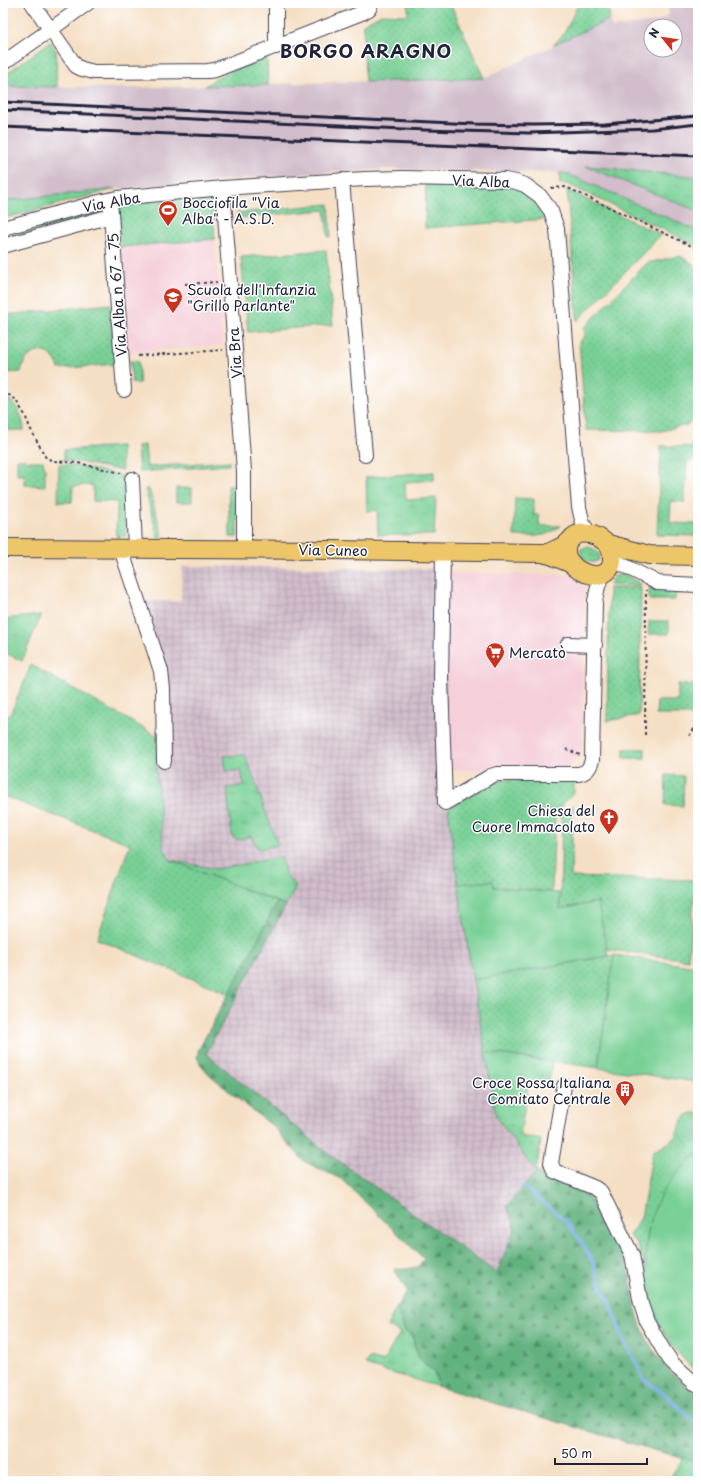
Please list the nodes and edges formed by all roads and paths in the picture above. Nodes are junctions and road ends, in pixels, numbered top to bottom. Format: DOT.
graph roads {
  1 [pos="32,3"];
  2 [pos="88,3"];
  3 [pos="276,3"];
  4 [pos="371,3"];
  5 [pos="51,29"];
  6 [pos="276,47"];
  7 [pos="3,63"];
  8 [pos="342,180"];
  9 [pos="223,188"];
  10 [pos="534,190"];
  11 [pos="110,200"];
  12 [pos="111,216"];
  13 [pos="3,228"];
  14 [pos="3,246"];
  15 [pos="698,249"];
  16 [pos="218,281"];
  17 [pos="185,284"];
  18 [pos="234,350"];
  19 [pos="138,356"];
  20 [pos="124,390"];
  21 [pos="3,391"];
  22 [pos="365,455"];
  23 [pos="132,479"];
  24 [pos="579,507"];
  25 [pos="589,533"];
  26 [pos="569,541"];
  27 [pos="608,544"];
  28 [pos="3,548"];
  29 [pos="128,548"];
  30 [pos="244,549"];
  31 [pos="443,552"];
  32 [pos="546,554"];
  33 [pos="648,555"];
  34 [pos="698,556"];
  35 [pos="572,564"];
  36 [pos="605,569"];
  37 [pos="698,585"];
  38 [pos="646,587"];
  39 [pos="568,644"];
  40 [pos="594,645"];
  41 [pos="698,724"];
  42 [pos="645,735"];
  43 [pos="689,736"];
  44 [pos="164,761"];
  45 [pos="564,1086"];
  46 [pos="698,1386"];
  1 -- 5 [label="street"];
  2 -- 5 [label="street"];
  3 -- 6 [label="street"];
  4 -- 6 [label="street"];
  5 -- 6 [label="street"];
  5 -- 7 [label="street"];
  8 -- 9 [label="street, Via Alba"];
  8 -- 10 [label="street, Via Alba"];
  8 -- 22 [label="street"];
  9 -- 11 [label="street, Via Alba"];
  9 -- 18 [label="street, Via Bra"];
  10 -- 15 [label="path"];
  10 -- 24 [label="street, Via Alba"];
  11 -- 12 [label="street, Via Alba n 67 - 75"];
  11 -- 13 [label="street, Via Alba"];
  12 -- 14 [label="street"];
  12 -- 20 [label="street, Via Alba n 67 - 75"];
  16 -- 17 [label="path"];
  18 -- 19 [label="path"];
  18 -- 30 [label="street, Via Bra"];
  21 -- 23 [label="path"];
  23 -- 29 [label="street"];
  24 -- 25 [label="street, Via Alba"];
  24 -- 26 [label="street, Via Alba"];
  25 -- 26 [label="main road, Via Cuneo"];
  25 -- 27 [label="main road"];
  26 -- 32 [label="main road, Via Cuneo"];
  26 -- 35 [label="main road"];
  27 -- 33 [label="main road"];
  27 -- 36 [label="main road"];
  28 -- 29 [label="main road, Via Cuneo"];
  29 -- 30 [label="main road, Via Cuneo"];
  29 -- 44 [label="street"];
  30 -- 31 [label="main road, Via Cuneo"];
  31 -- 32 [label="main road, Via Cuneo"];
  31 -- 40 [label="street"];
  32 -- 35 [label="main road, Via Cuneo"];
  33 -- 34 [label="main road"];
  33 -- 36 [label="main road"];
  35 -- 36 [label="main road, Via Cuneo"];
  36 -- 37 [label="street, Via Cuneo"];
  36 -- 40 [label="street"];
  38 -- 42 [label="path"];
  39 -- 40 [label="street"];
  41 -- 43 [label="path"];
  45 -- 46 [label="street"];
}
